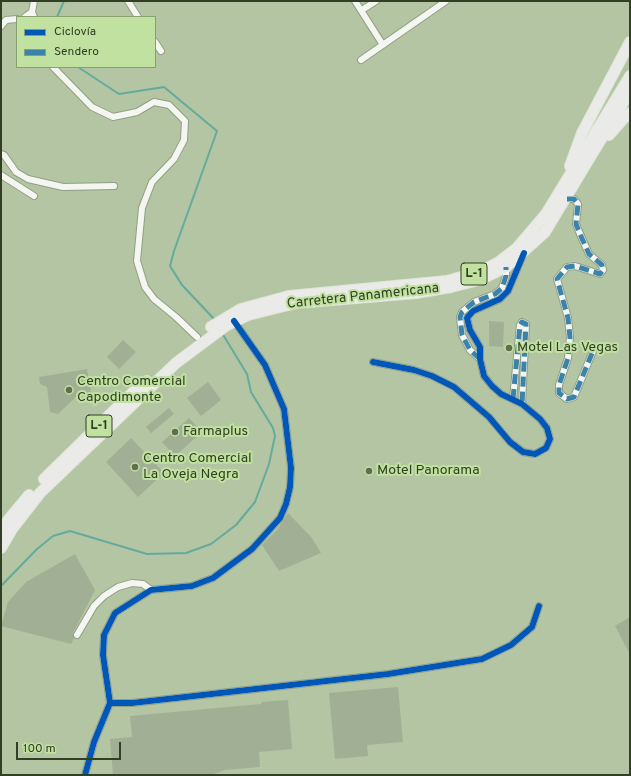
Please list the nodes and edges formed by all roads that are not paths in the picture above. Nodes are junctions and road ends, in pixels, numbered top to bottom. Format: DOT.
graph roads {
  1 [pos="34,1"];
  2 [pos="128,1"];
  3 [pos="355,1"];
  4 [pos="376,1"];
  5 [pos="446,1"];
  6 [pos="362,10"];
  7 [pos="33,14"];
  8 [pos="137,16"];
  9 [pos="16,19"];
  10 [pos="1,26"];
  11 [pos="630,42"];
  12 [pos="156,44"];
  13 [pos="383,45"];
  14 [pos="160,51"];
  15 [pos="361,60"];
  16 [pos="54,68"];
  17 [pos="630,76"];
  18 [pos="630,91"];
  19 [pos="630,113"];
  20 [pos="1,154"];
  21 [pos="585,165"];
  22 [pos="1,175"];
  23 [pos="114,186"];
  24 [pos="563,186"];
  25 [pos="34,196"];
  26 [pos="567,199"];
  27 [pos="524,253"];
  28 [pos="506,267"];
  29 [pos="228,322"];
  30 [pos="210,332"];
  31 [pos="197,338"];
  32 [pos="593,351"];
  33 [pos="480,359"];
  34 [pos="373,362"];
  35 [pos="513,399"];
  36 [pos="522,404"];
  37 [pos="1,532"];
  38 [pos="1,548"];
  39 [pos="151,590"];
  40 [pos="539,606"];
  41 [pos="77,636"];
  42 [pos="110,703"];
  43 [pos="85,775"];
  1 -- 7 [label="street"];
  2 -- 8 [label="street"];
  3 -- 6 [label="street"];
  4 -- 6 [label="street"];
  5 -- 13 [label="street"];
  6 -- 13 [label="street"];
  9 -- 10 [label="street"];
  11 -- 24 [label="main road"];
  12 -- 14 [label="street"];
  13 -- 15 [label="street"];
  16 -- 31 [label="street"];
  17 -- 24 [label="main road, Carretera Panamericana / L-1"];
  18 -- 21 [label="main road, Carretera Panamericana / L-1"];
  19 -- 21 [label="main road"];
  20 -- 23 [label="street"];
  21 -- 26 [label="main road, Carretera Panamericana / L-1"];
  22 -- 25 [label="street"];
  24 -- 29 [label="main road, Carretera Panamericana / L-1"];
  26 -- 27 [label="main road, Carretera Panamericana / L-1"];
  26 -- 32 [label="street"];
  27 -- 28 [label="main road, Carretera Panamericana / L-1"];
  27 -- 33 [label="street"];
  28 -- 29 [label="main road, Carretera Panamericana / L-1"];
  28 -- 33 [label="street"];
  29 -- 30 [label="main road, Carretera Panamericana / L-1"];
  29 -- 39 [label="street"];
  30 -- 31 [label="main road, Carretera Panamericana / L-1"];
  30 -- 38 [label="main road, Carretera Panamericana / L-1"];
  31 -- 37 [label="main road, Carretera Panamericana / L-1"];
  33 -- 35 [label="street"];
  34 -- 36 [label="street"];
  35 -- 36 [label="street"];
  35 -- 36 [label="street"];
  39 -- 41 [label="street"];
  39 -- 42 [label="street"];
  40 -- 42 [label="street"];
  42 -- 43 [label="street"];
}
